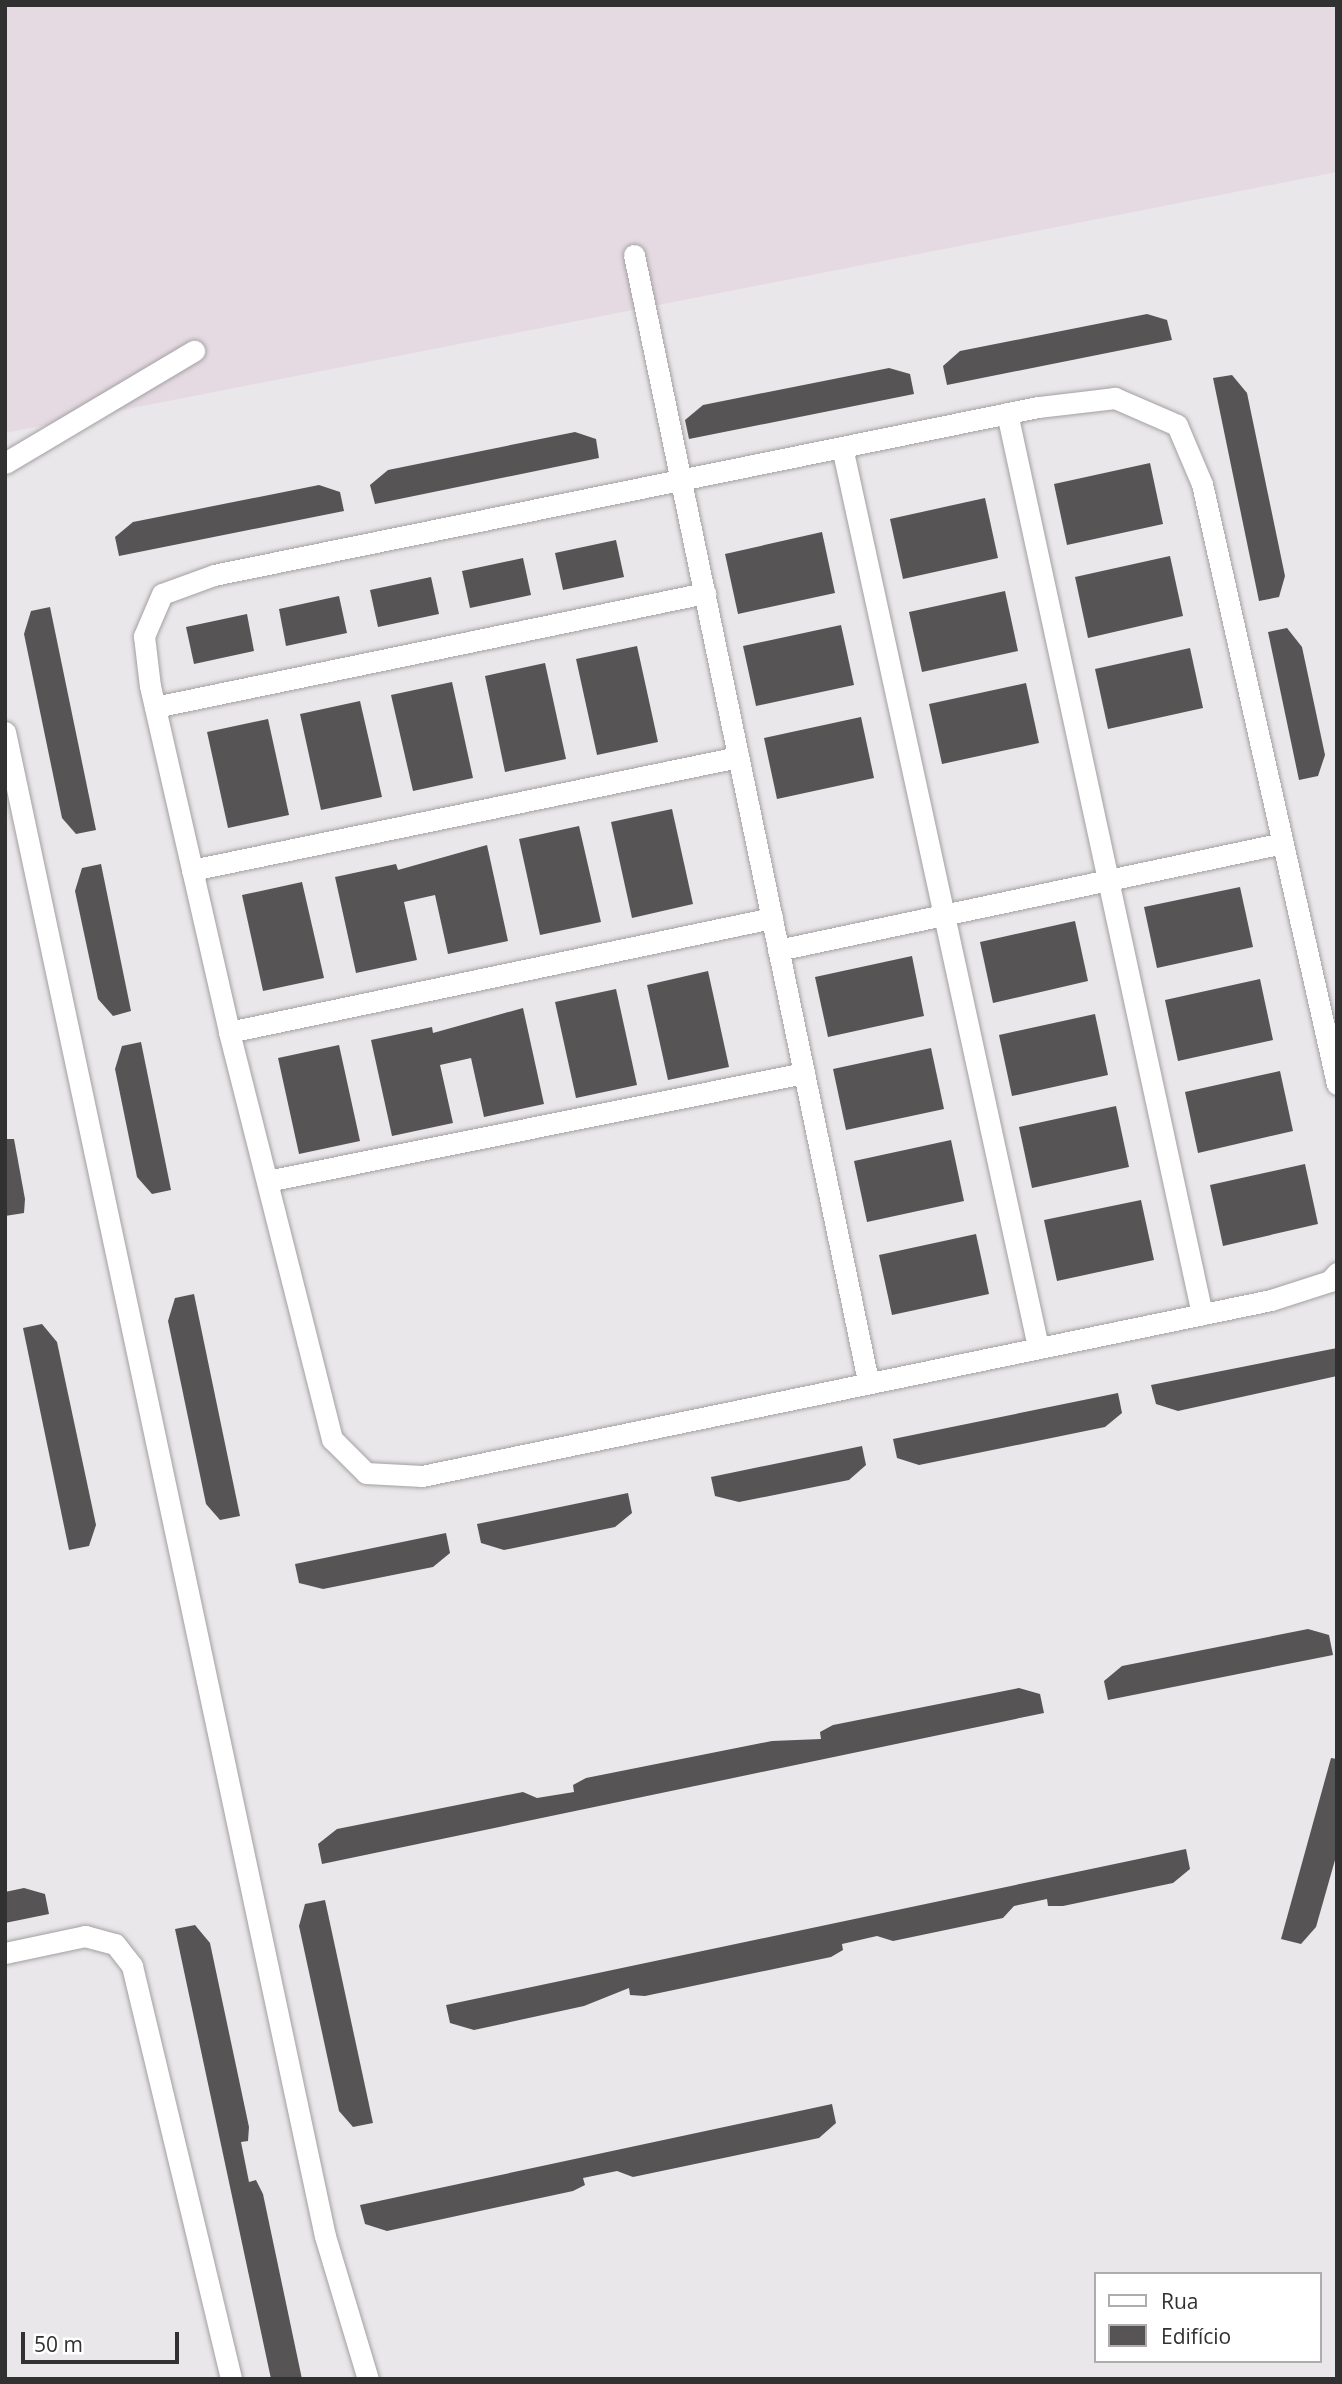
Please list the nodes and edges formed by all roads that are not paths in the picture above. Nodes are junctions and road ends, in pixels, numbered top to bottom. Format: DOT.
graph roads {
  1 [pos="634,255"];
  2 [pos="194,351"];
  3 [pos="1007,413"];
  4 [pos="842,447"];
  5 [pos="5,463"];
  6 [pos="681,480"];
  7 [pos="705,593"];
  8 [pos="155,707"];
  9 [pos="5,732"];
  10 [pos="738,757"];
  11 [pos="1283,844"];
  12 [pos="192,870"];
  13 [pos="1108,880"];
  14 [pos="944,915"];
  15 [pos="772,918"];
  16 [pos="778,950"];
  17 [pos="229,1032"];
  18 [pos="804,1073"];
  19 [pos="1337,1084"];
  20 [pos="267,1181"];
  21 [pos="1337,1273"];
  22 [pos="1202,1314"];
  23 [pos="1038,1347"];
  24 [pos="868,1381"];
  25 [pos="5,1953"];
  26 [pos="232,2379"];
  27 [pos="368,2379"];
  1 -- 6 [label="street"];
  2 -- 5 [label="street"];
  3 -- 4 [label="street"];
  3 -- 11 [label="street"];
  3 -- 13 [label="street"];
  4 -- 6 [label="street"];
  4 -- 14 [label="street"];
  6 -- 7 [label="street"];
  6 -- 8 [label="street"];
  7 -- 8 [label="street"];
  7 -- 10 [label="street"];
  8 -- 12 [label="street"];
  9 -- 27 [label="street"];
  10 -- 12 [label="street"];
  10 -- 15 [label="street"];
  11 -- 13 [label="street"];
  11 -- 19 [label="street"];
  12 -- 17 [label="street"];
  13 -- 14 [label="street"];
  13 -- 22 [label="street"];
  14 -- 16 [label="street"];
  14 -- 23 [label="street"];
  15 -- 16 [label="street"];
  15 -- 17 [label="street"];
  16 -- 18 [label="street"];
  17 -- 20 [label="street"];
  18 -- 20 [label="street"];
  18 -- 24 [label="street"];
  20 -- 24 [label="street"];
  21 -- 22 [label="street"];
  22 -- 23 [label="street"];
  23 -- 24 [label="street"];
  25 -- 26 [label="street"];
}
